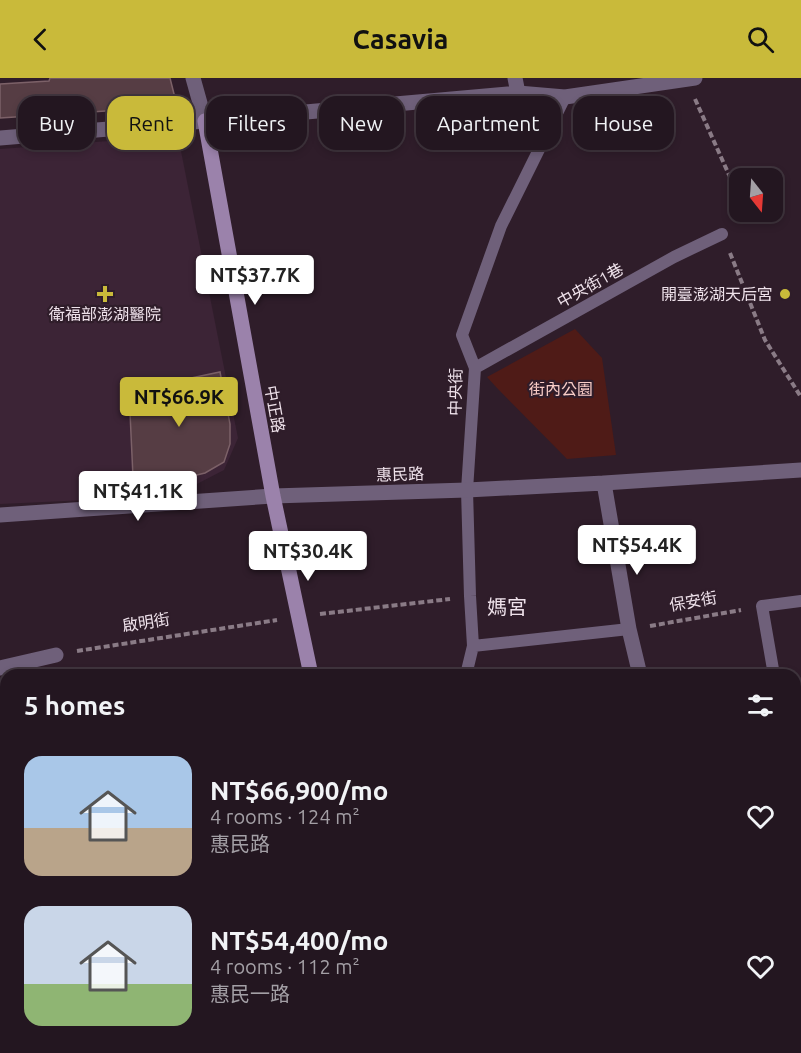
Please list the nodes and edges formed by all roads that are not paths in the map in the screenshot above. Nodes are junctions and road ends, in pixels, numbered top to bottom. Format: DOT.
graph roads {
  1 [pos="193,78"];
  2 [pos="695,78"];
  3 [pos="517,86"];
  4 [pos="566,98"];
  5 [pos="205,121"];
  6 [pos="0,138"];
  7 [pos="722,234"];
  8 [pos="475,368"];
  9 [pos="801,470"];
  10 [pos="604,483"];
  11 [pos="467,490"];
  12 [pos="273,496"];
  13 [pos="0,515"];
  14 [pos="801,601"];
  15 [pos="629,629"];
  16 [pos="473,646"];
  17 [pos="56,655"];
  18 [pos="0,668"];
  19 [pos="310,669"];
  20 [pos="467,669"];
  21 [pos="639,669"];
  22 [pos="773,669"];
  1 -- 5 [label="street, 中正路"];
  2 -- 4 [label="street"];
  3 -- 4 [label="street"];
  3 -- 5 [label="street"];
  4 -- 8 [label="lane, 中央街"];
  5 -- 6 [label="street"];
  5 -- 12 [label="main road, 中正路"];
  7 -- 8 [label="lane, 中央街1巷"];
  8 -- 11 [label="lane, 中央街"];
  9 -- 10 [label="street, 惠民路"];
  10 -- 11 [label="street, 惠民路"];
  10 -- 15 [label="street"];
  11 -- 12 [label="street, 惠民路"];
  11 -- 16 [label="lane, 中央街"];
  12 -- 13 [label="street, 惠民路"];
  12 -- 19 [label="main road, 中正路"];
  14 -- 22 [label="lane"];
  15 -- 16 [label="lane"];
  15 -- 21 [label="street"];
  16 -- 20 [label="lane, 中央街"];
  17 -- 18 [label="street"];
}
